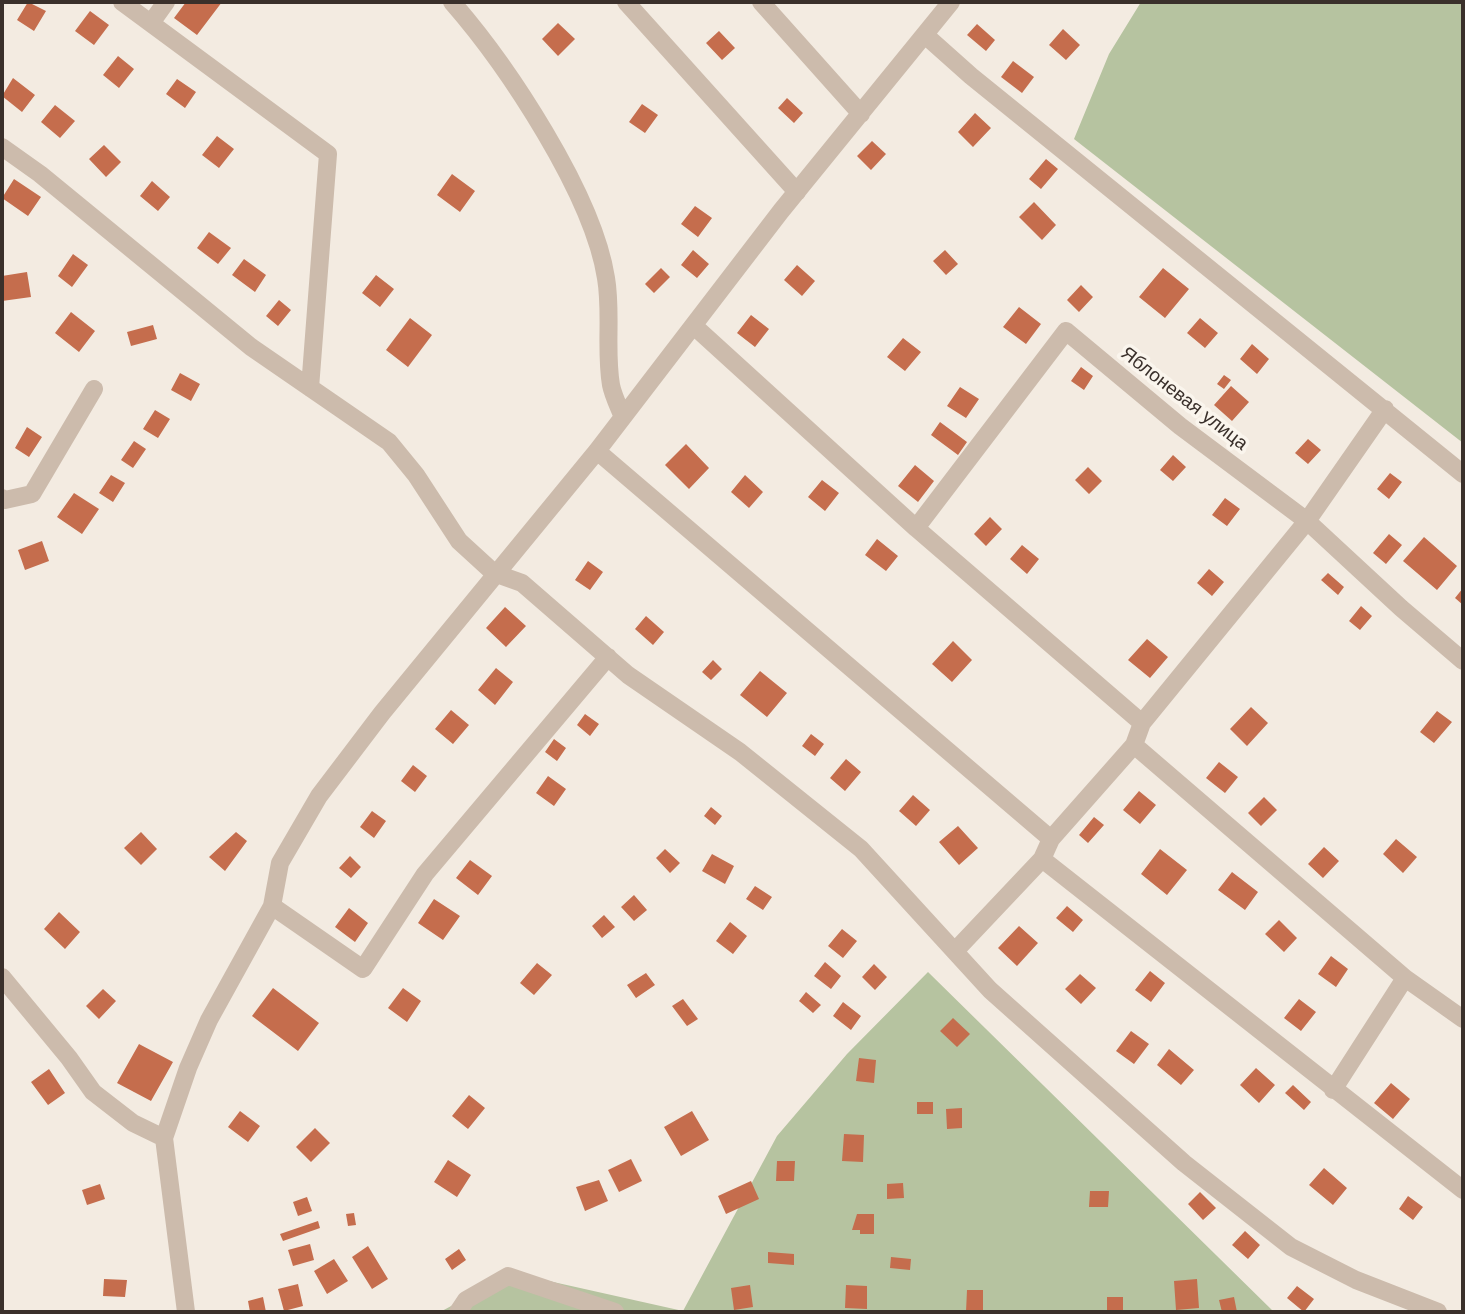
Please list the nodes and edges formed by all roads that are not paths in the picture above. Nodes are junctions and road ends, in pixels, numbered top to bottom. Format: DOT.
graph roads {
  1 [pos="122,2"];
  2 [pos="166,2"];
  3 [pos="452,2"];
  4 [pos="626,2"];
  5 [pos="761,2"];
  6 [pos="951,2"];
  7 [pos="151,23"];
  8 [pos="925,35"];
  9 [pos="861,114"];
  10 [pos="2,147"];
  11 [pos="797,192"];
  12 [pos="694,326"];
  13 [pos="310,388"];
  14 [pos="94,389"];
  15 [pos="1385,409"];
  16 [pos="622,415"];
  17 [pos="597,451"];
  18 [pos="1463,474"];
  19 [pos="2,498"];
  20 [pos="1307,521"];
  21 [pos="916,528"];
  22 [pos="494,573"];
  23 [pos="608,657"];
  24 [pos="1463,661"];
  25 [pos="1142,723"];
  26 [pos="1134,745"];
  27 [pos="1051,839"];
  28 [pos="1042,859"];
  29 [pos="272,906"];
  30 [pos="955,951"];
  31 [pos="2,977"];
  32 [pos="1405,978"];
  33 [pos="1463,1019"];
  34 [pos="1333,1090"];
  35 [pos="164,1138"];
  36 [pos="1463,1190"];
  37 [pos="186,1312"];
  38 [pos="458,1312"];
  39 [pos="615,1312"];
  40 [pos="1438,1312"];
  1 -- 7 [label="street"];
  2 -- 7 [label="street"];
  3 -- 16 [label="street"];
  4 -- 11 [label="street"];
  5 -- 9 [label="street"];
  6 -- 8 [label="street"];
  7 -- 13 [label="street"];
  8 -- 9 [label="street"];
  8 -- 15 [label="street"];
  9 -- 11 [label="street"];
  10 -- 13 [label="street"];
  11 -- 12 [label="street"];
  12 -- 16 [label="street"];
  12 -- 21 [label="street"];
  13 -- 22 [label="street"];
  14 -- 19 [label="street"];
  15 -- 18 [label="street"];
  15 -- 20 [label="street"];
  16 -- 17 [label="street"];
  17 -- 22 [label="street"];
  17 -- 27 [label="street"];
  20 -- 21 [label="street, Яблоневая улица"];
  20 -- 24 [label="street, Яблоневая улица"];
  20 -- 25 [label="street"];
  21 -- 25 [label="street"];
  22 -- 23 [label="street"];
  22 -- 29 [label="street"];
  23 -- 29 [label="street"];
  23 -- 30 [label="street"];
  25 -- 26 [label="street"];
  26 -- 27 [label="street"];
  26 -- 32 [label="street"];
  27 -- 28 [label="street"];
  28 -- 30 [label="street"];
  28 -- 34 [label="street"];
  29 -- 35 [label="street"];
  30 -- 40 [label="street"];
  31 -- 35 [label="street"];
  32 -- 33 [label="street"];
  32 -- 34 [label="street"];
  34 -- 36 [label="street"];
  35 -- 37 [label="street"];
  38 -- 39 [label="street"];
}
